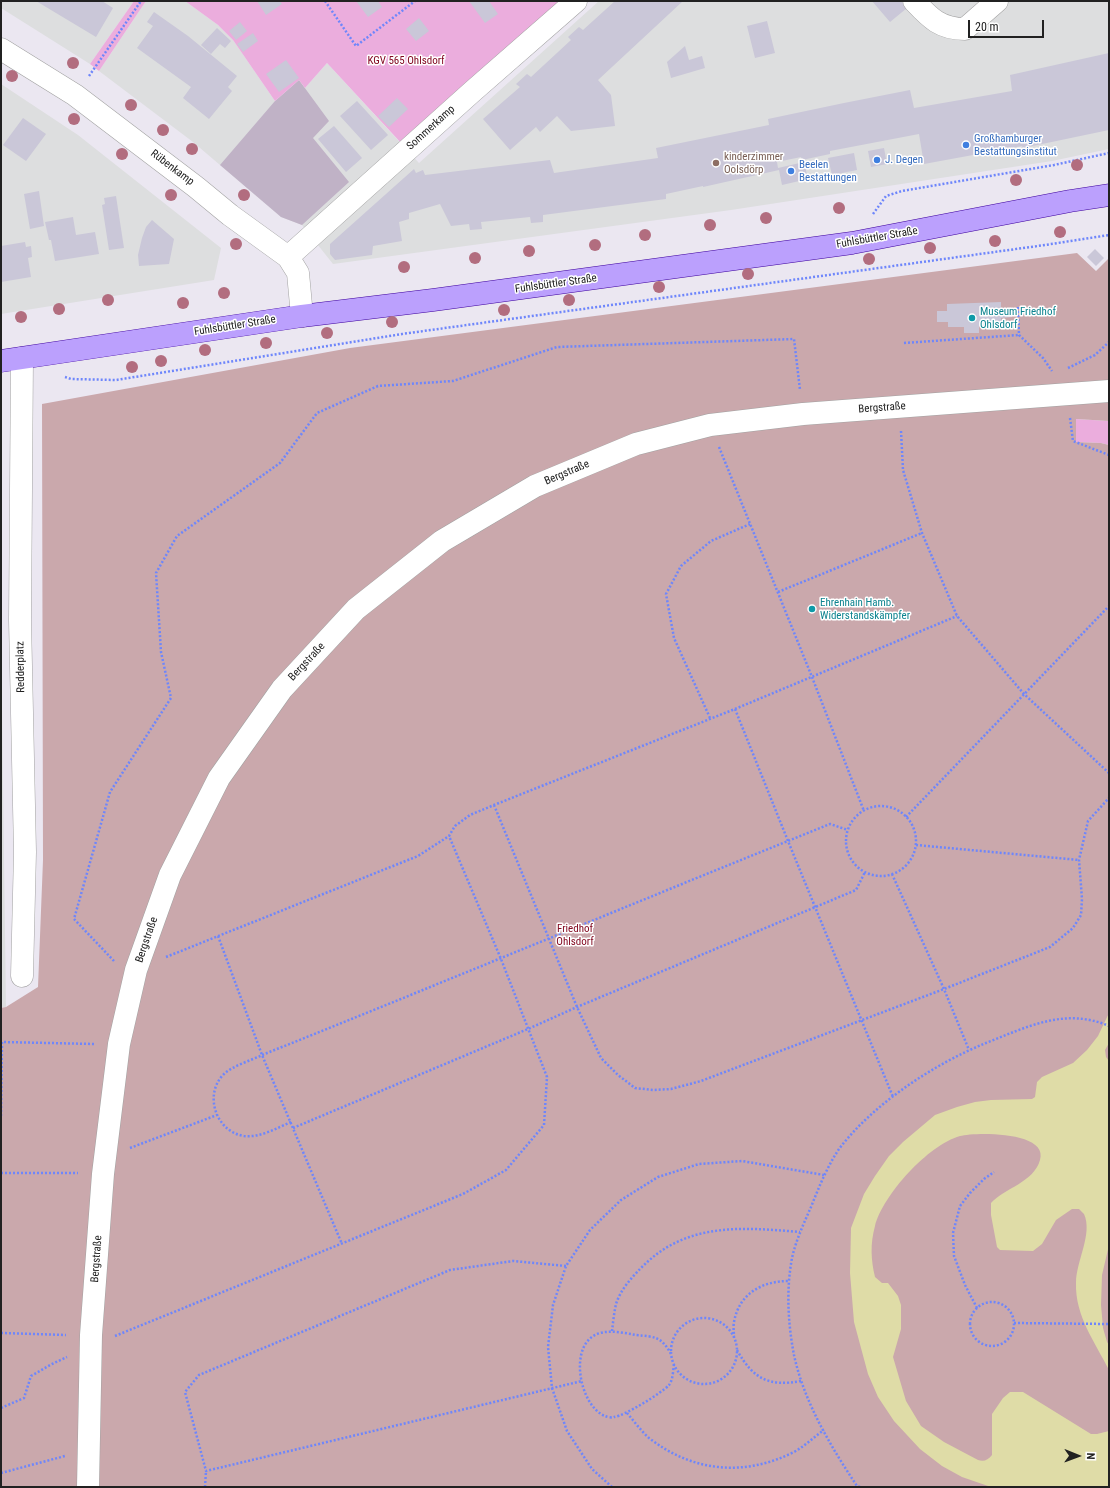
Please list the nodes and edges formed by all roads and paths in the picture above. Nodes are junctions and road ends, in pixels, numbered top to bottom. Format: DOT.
graph roads {
  1 [pos="141,1"];
  2 [pos="326,1"];
  3 [pos="415,1"];
  4 [pos="576,1"];
  5 [pos="914,1"];
  6 [pos="997,1"];
  7 [pos="1,49"];
  8 [pos="75,95"];
  9 [pos="1109,153"];
  10 [pos="1109,195"];
  11 [pos="886,196"];
  12 [pos="1109,235"];
  13 [pos="288,257"];
  14 [pos="1018,306"];
  15 [pos="302,316"];
  16 [pos="1019,335"];
  17 [pos="1109,342"];
  18 [pos="904,343"];
  19 [pos="22,358"];
  20 [pos="1,362"];
  21 [pos="1068,369"];
  22 [pos="71,380"];
  23 [pos="1109,391"];
  24 [pos="800,394"];
  25 [pos="1067,394"];
  26 [pos="901,407"];
  27 [pos="710,425"];
  28 [pos="1109,455"];
  29 [pos="750,524"];
  30 [pos="922,533"];
  31 [pos="778,592"];
  32 [pos="1109,606"];
  33 [pos="957,616"];
  34 [pos="812,676"];
  35 [pos="1024,694"];
  36 [pos="735,709"];
  37 [pos="710,718"];
  38 [pos="1109,773"];
  39 [pos="1109,798"];
  40 [pos="494,805"];
  41 [pos="864,811"];
  42 [pos="906,817"];
  43 [pos="848,830"];
  44 [pos="449,836"];
  45 [pos="788,841"];
  46 [pos="916,845"];
  47 [pos="1079,860"];
  48 [pos="865,872"];
  49 [pos="892,874"];
  50 [pos="816,908"];
  51 [pos="218,936"];
  52 [pos="549,938"];
  53 [pos="500,959"];
  54 [pos="127,967"];
  55 [pos="22,976"];
  56 [pos="944,989"];
  57 [pos="577,1007"];
  58 [pos="863,1020"];
  59 [pos="1109,1026"];
  60 [pos="528,1029"];
  61 [pos="119,1044"];
  62 [pos="969,1050"];
  63 [pos="262,1055"];
  64 [pos="1,1072"];
  65 [pos="893,1097"];
  66 [pos="217,1115"];
  67 [pos="1,1116"];
  68 [pos="291,1122"];
  69 [pos="293,1128"];
  70 [pos="104,1166"];
  71 [pos="994,1172"];
  72 [pos="1,1173"];
  73 [pos="824,1175"];
  74 [pos="800,1232"];
  75 [pos="342,1244"];
  76 [pos="566,1266"];
  77 [pos="789,1281"];
  78 [pos="977,1308"];
  79 [pos="1014,1324"];
  80 [pos="1109,1324"];
  81 [pos="612,1332"];
  82 [pos="1,1333"];
  83 [pos="734,1338"];
  84 [pos="91,1341"];
  85 [pos="737,1350"];
  86 [pos="671,1354"];
  87 [pos="674,1364"];
  88 [pos="582,1381"];
  89 [pos="801,1381"];
  90 [pos="552,1388"];
  91 [pos="1,1408"];
  92 [pos="627,1413"];
  93 [pos="824,1430"];
  94 [pos="88,1450"];
  95 [pos="206,1471"];
  96 [pos="1,1473"];
  97 [pos="88,1487"];
  98 [pos="205,1487"];
  99 [pos="612,1487"];
  100 [pos="858,1487"];
  1 -- 8 [label="path"];
  2 -- 3 [label="path"];
  4 -- 13 [label="street, Sommerkamp"];
  5 -- 6 [label="street"];
  7 -- 8 [label="street, Rübenkamp"];
  8 -- 13 [label="street, Rübenkamp"];
  9 -- 11 [label="path"];
  10 -- 15 [label="main road, Fuhlsbüttler Straße"];
  12 -- 22 [label="path"];
  13 -- 15 [label="street, Rübenkamp"];
  14 -- 16 [label="path"];
  15 -- 19 [label="main road, Fuhlsbüttler Straße"];
  16 -- 18 [label="path"];
  16 -- 25 [label="path"];
  17 -- 21 [label="path"];
  19 -- 20 [label="main road, Fuhlsbüttler Straße"];
  19 -- 55 [label="street, Redderplatz"];
  23 -- 25 [label="street, Bergstraße"];
  24 -- 54 [label="path"];
  25 -- 26 [label="street, Bergstraße"];
  25 -- 28 [label="path"];
  26 -- 27 [label="street, Bergstraße"];
  26 -- 30 [label="path"];
  27 -- 29 [label="path"];
  27 -- 54 [label="street, Bergstraße"];
  29 -- 31 [label="path"];
  29 -- 37 [label="path"];
  30 -- 31 [label="path"];
  30 -- 33 [label="path"];
  31 -- 34 [label="path"];
  32 -- 35 [label="path"];
  33 -- 34 [label="path"];
  33 -- 35 [label="path"];
  34 -- 36 [label="path"];
  34 -- 41 [label="path"];
  35 -- 38 [label="path"];
  35 -- 42 [label="path"];
  36 -- 37 [label="path"];
  36 -- 45 [label="path"];
  37 -- 40 [label="path"];
  39 -- 47 [label="path"];
  40 -- 44 [label="path"];
  40 -- 52 [label="path"];
  41 -- 42 [label="path"];
  41 -- 43 [label="path"];
  42 -- 46 [label="path"];
  43 -- 45 [label="path"];
  43 -- 48 [label="path"];
  44 -- 51 [label="path"];
  44 -- 53 [label="path"];
  45 -- 50 [label="path"];
  45 -- 52 [label="path"];
  46 -- 47 [label="path"];
  46 -- 49 [label="path"];
  47 -- 56 [label="path"];
  48 -- 49 [label="path"];
  48 -- 50 [label="path"];
  49 -- 56 [label="path"];
  50 -- 57 [label="path"];
  50 -- 58 [label="path"];
  51 -- 54 [label="path"];
  51 -- 63 [label="path"];
  52 -- 53 [label="path"];
  52 -- 57 [label="path"];
  53 -- 60 [label="path"];
  53 -- 63 [label="path"];
  54 -- 61 [label="street, Bergstraße"];
  56 -- 58 [label="path"];
  56 -- 62 [label="path"];
  57 -- 58 [label="path"];
  57 -- 60 [label="path"];
  58 -- 65 [label="path"];
  59 -- 62 [label="path"];
  60 -- 69 [label="path"];
  60 -- 75 [label="path"];
  61 -- 64 [label="path"];
  61 -- 70 [label="street, Bergstraße"];
  62 -- 65 [label="path"];
  63 -- 66 [label="path"];
  63 -- 68 [label="path"];
  64 -- 67 [label="path"];
  65 -- 73 [label="path"];
  66 -- 68 [label="path"];
  66 -- 70 [label="path"];
  68 -- 69 [label="path"];
  69 -- 75 [label="path"];
  70 -- 72 [label="path"];
  70 -- 84 [label="street, Bergstraße"];
  71 -- 78 [label="path"];
  73 -- 74 [label="path"];
  73 -- 76 [label="path"];
  74 -- 77 [label="path"];
  74 -- 81 [label="path"];
  75 -- 84 [label="path"];
  76 -- 90 [label="path"];
  76 -- 95 [label="path"];
  77 -- 83 [label="path"];
  77 -- 89 [label="path"];
  78 -- 79 [label="path"];
  78 -- 79 [label="path"];
  79 -- 80 [label="path"];
  81 -- 86 [label="path"];
  81 -- 88 [label="path"];
  82 -- 84 [label="path"];
  83 -- 85 [label="path"];
  83 -- 86 [label="path"];
  84 -- 91 [label="path"];
  84 -- 94 [label="street, Bergstraße"];
  85 -- 87 [label="path"];
  85 -- 89 [label="path"];
  86 -- 87 [label="path"];
  87 -- 92 [label="path"];
  88 -- 90 [label="path"];
  88 -- 92 [label="path"];
  89 -- 93 [label="path"];
  90 -- 95 [label="path"];
  90 -- 99 [label="path"];
  92 -- 93 [label="path"];
  93 -- 100 [label="path"];
  94 -- 96 [label="path"];
  94 -- 97 [label="street, Bergstraße"];
  95 -- 98 [label="path"];
}
